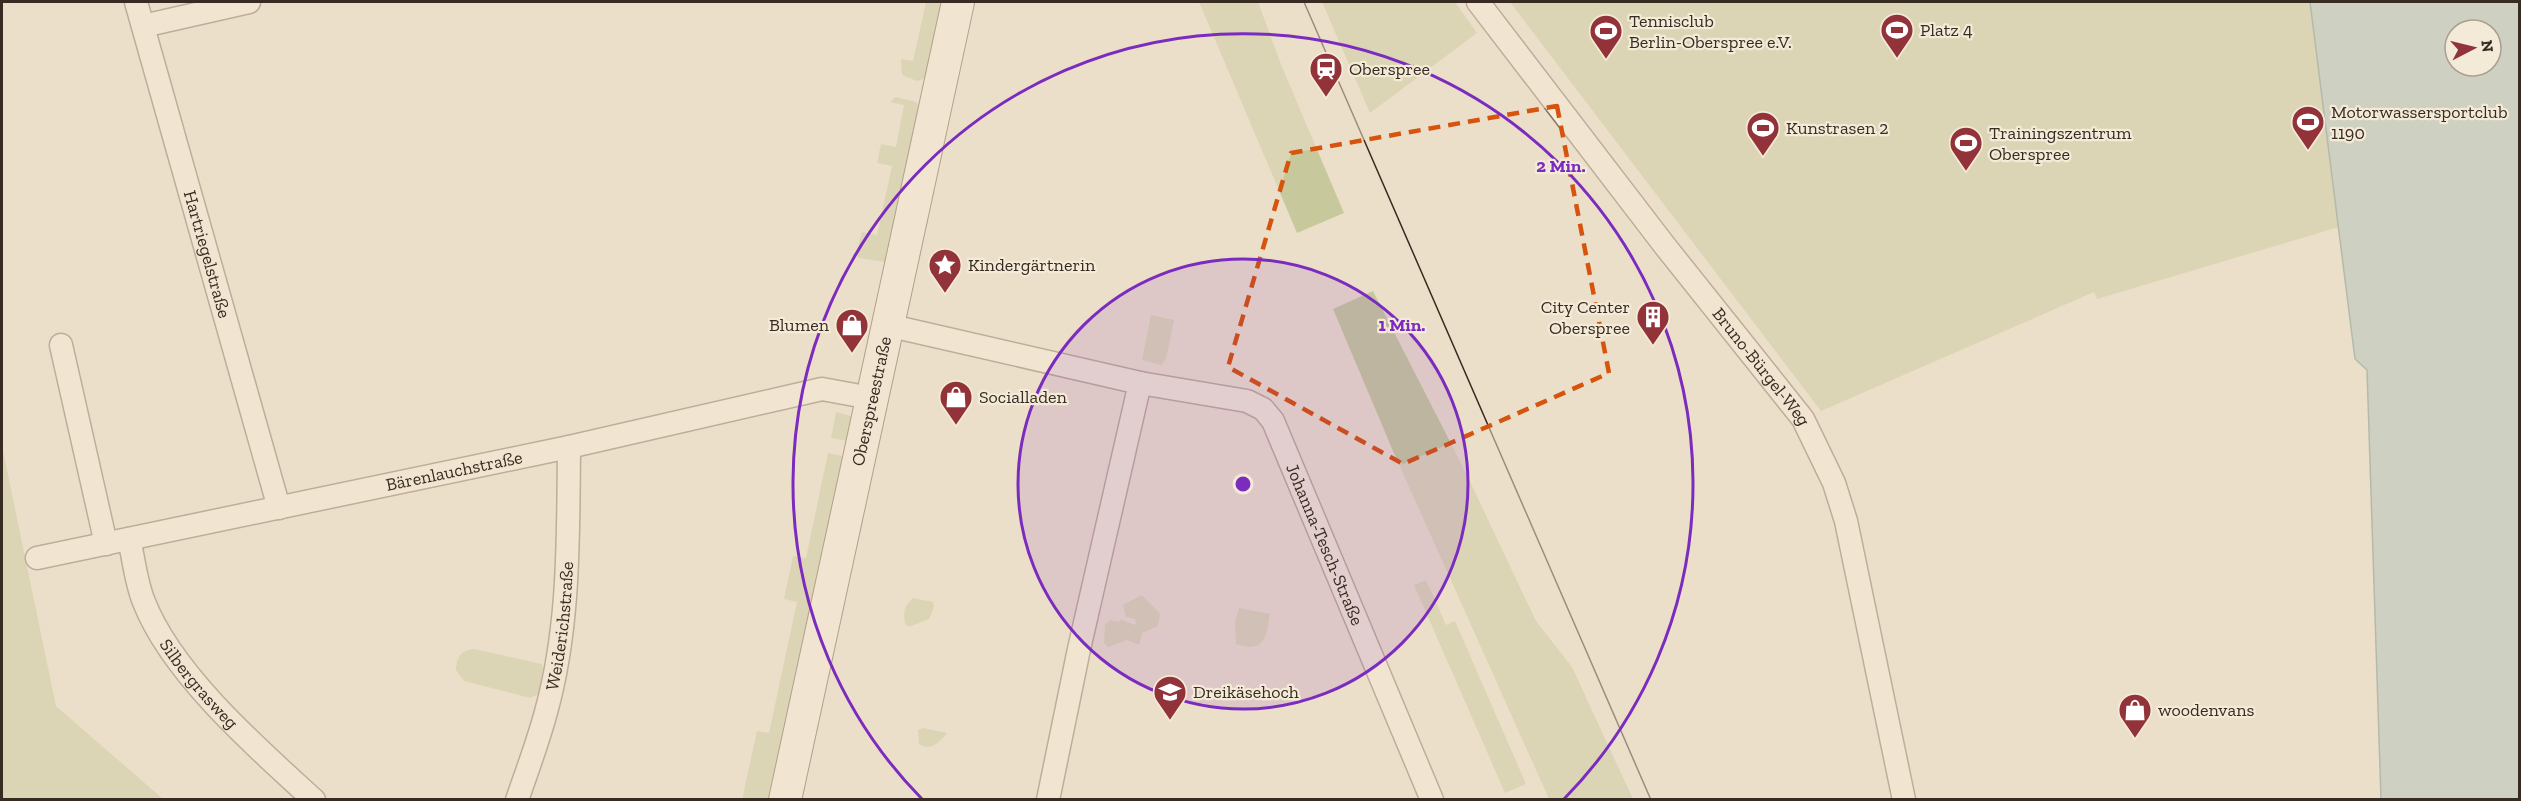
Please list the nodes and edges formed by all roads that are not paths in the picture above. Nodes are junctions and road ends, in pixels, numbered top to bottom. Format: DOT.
graph roads {
  1 [pos="136,2"];
  2 [pos="249,2"];
  3 [pos="958,2"];
  4 [pos="1478,2"];
  5 [pos="143,26"];
  6 [pos="887,325"];
  7 [pos="61,345"];
  8 [pos="1140,383"];
  9 [pos="871,398"];
  10 [pos="569,447"];
  11 [pos="279,508"];
  12 [pos="129,539"];
  13 [pos="106,544"];
  14 [pos="37,558"];
  15 [pos="314,800"];
  16 [pos="517,800"];
  17 [pos="784,800"];
  18 [pos="1048,800"];
  19 [pos="1432,800"];
  20 [pos="1904,800"];
  1 -- 5 [label="street, Hartriegelstraße"];
  2 -- 5 [label="street"];
  3 -- 6 [label="main road, Oberspreestraße"];
  4 -- 20 [label="street, Bruno-Bürgel-Weg"];
  5 -- 11 [label="street, Hartriegelstraße"];
  6 -- 8 [label="street, Johanna-Tesch-Straße"];
  6 -- 9 [label="main road, Oberspreestraße"];
  7 -- 13 [label="street"];
  8 -- 18 [label="street"];
  8 -- 19 [label="street, Johanna-Tesch-Straße"];
  9 -- 10 [label="street, Bärenlauchstraße"];
  9 -- 17 [label="main road, Oberspreestraße"];
  10 -- 11 [label="street, Bärenlauchstraße"];
  10 -- 16 [label="street, Weiderichstraße"];
  11 -- 12 [label="street, Bärenlauchstraße"];
  12 -- 13 [label="street, Bärenlauchstraße"];
  12 -- 15 [label="street, Silbergrasweg"];
  13 -- 14 [label="street, Bärenlauchstraße"];
}
